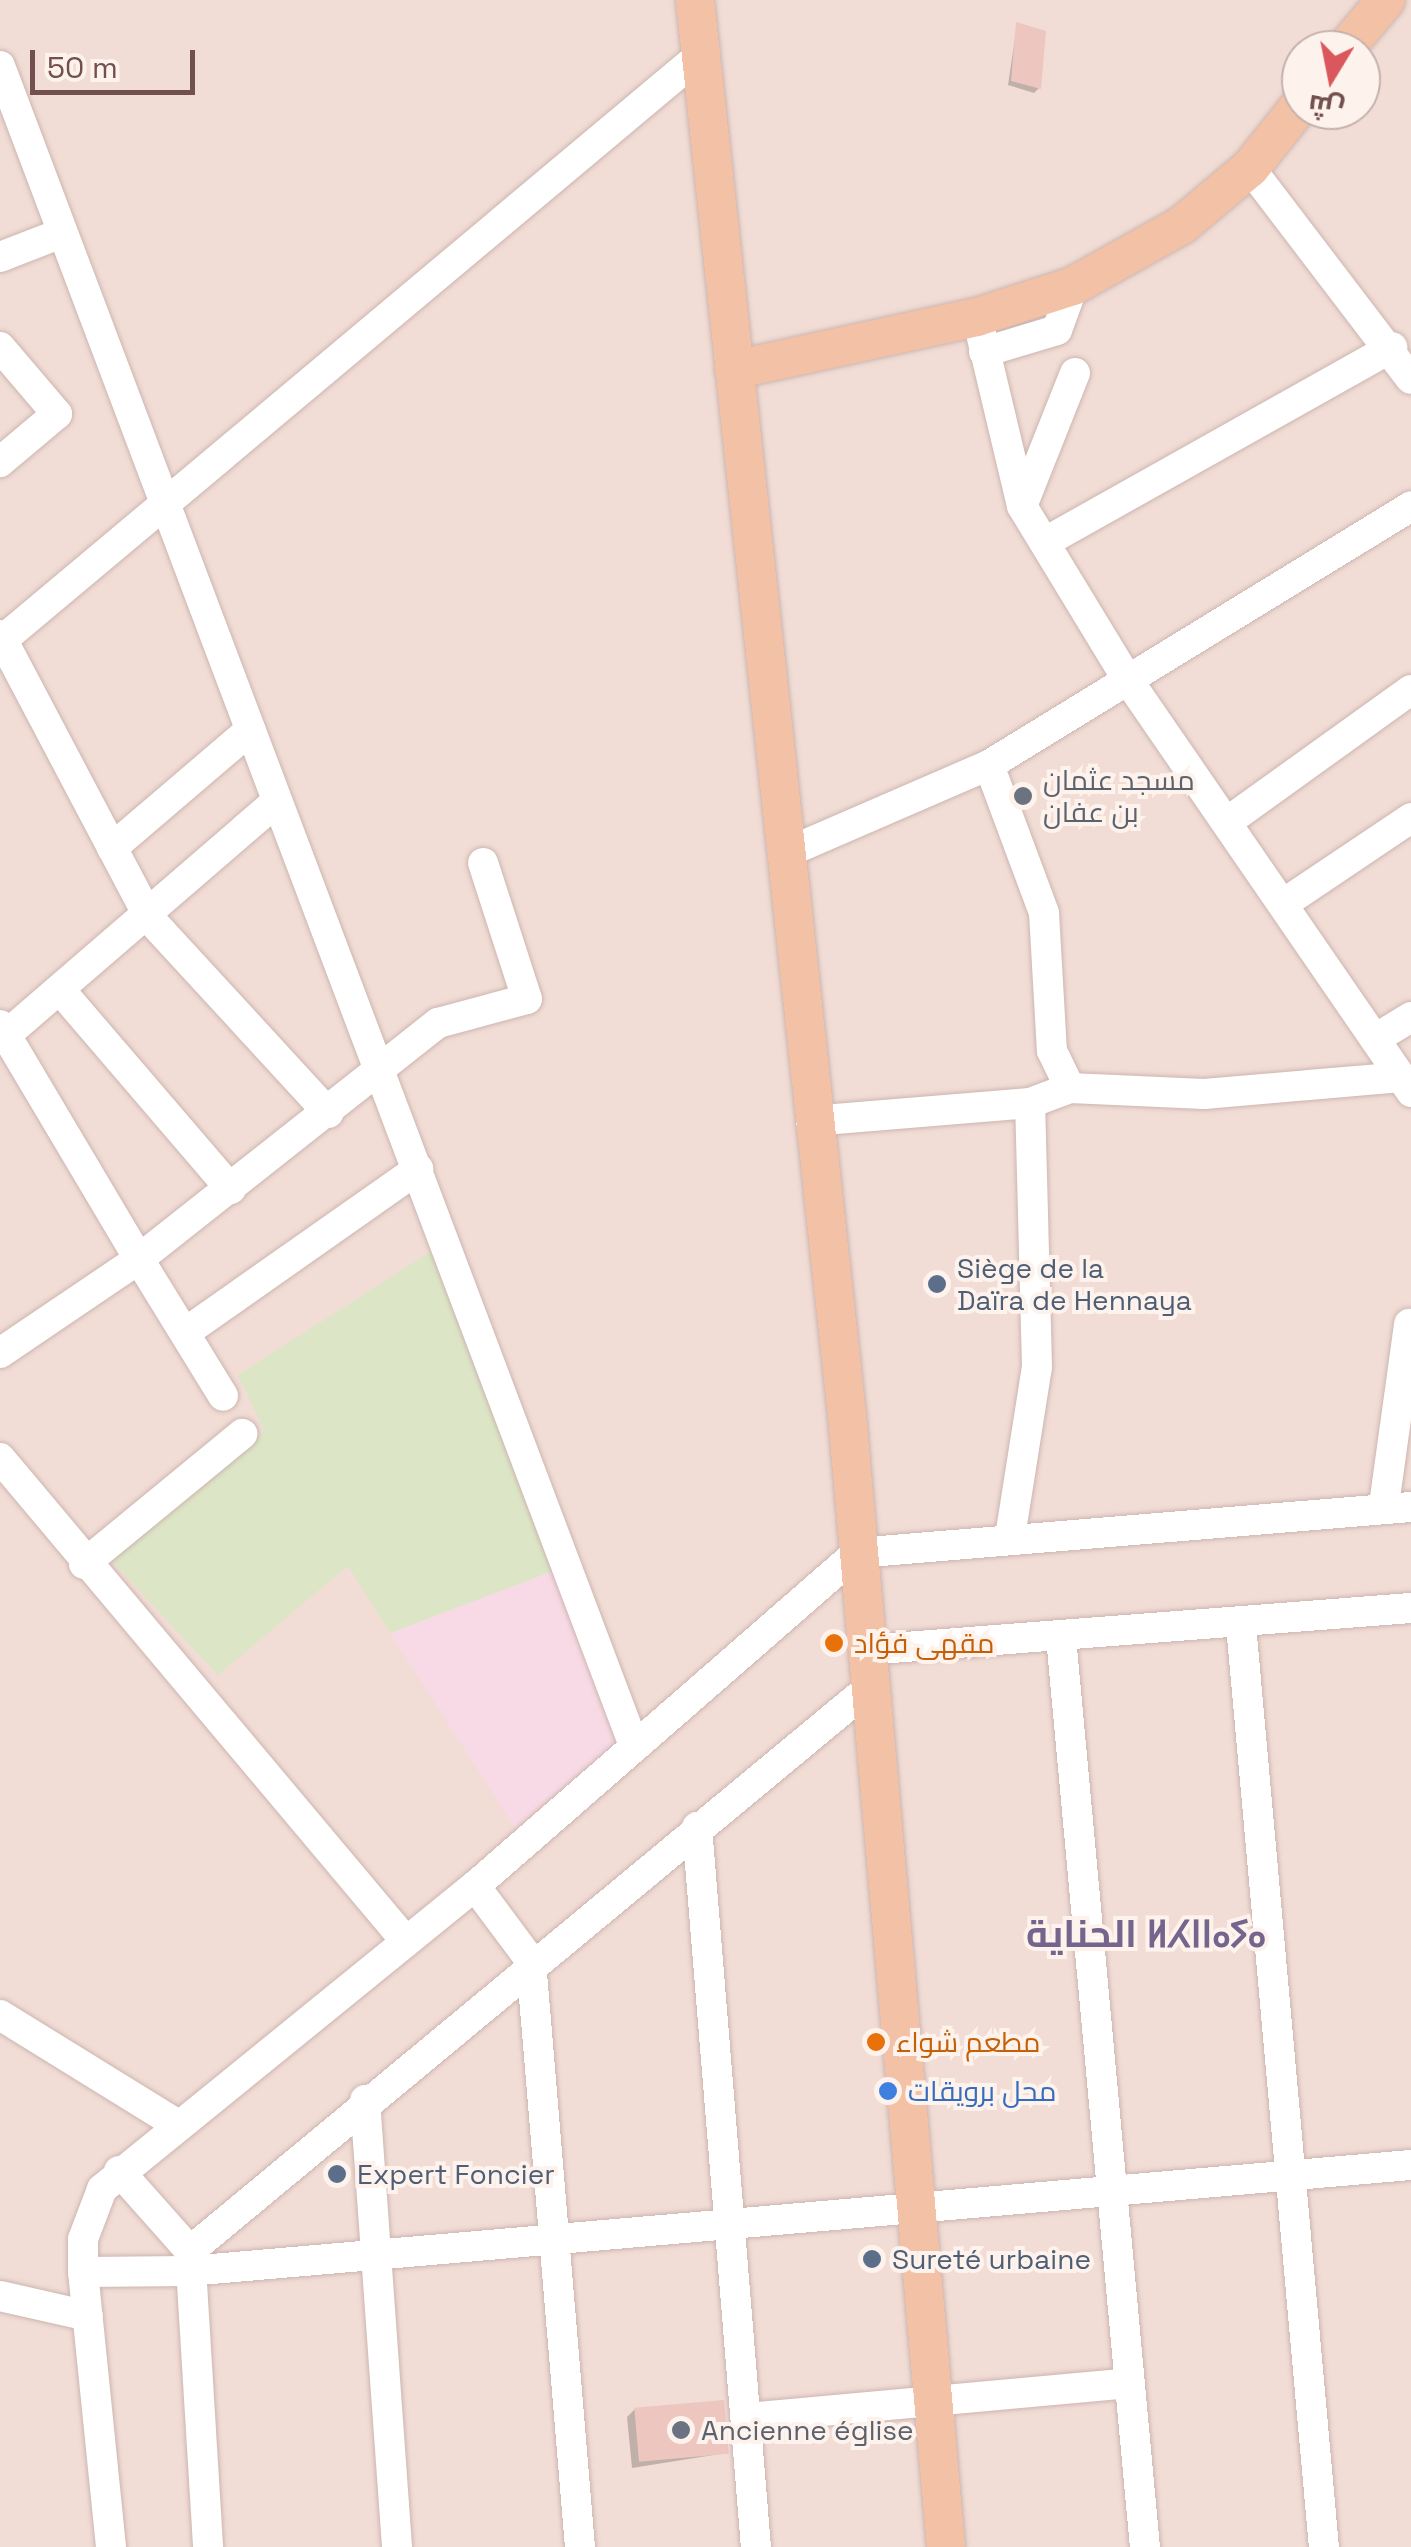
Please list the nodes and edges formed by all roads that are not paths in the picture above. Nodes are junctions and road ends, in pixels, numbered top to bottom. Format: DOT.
graph roads {
  1 [pos="694,0"];
  2 [pos="1386,0"];
  3 [pos="1361,30"];
  4 [pos="704,52"];
  5 [pos="0,66"];
  6 [pos="8,113"];
  7 [pos="1281,129"];
  8 [pos="1250,168"];
  9 [pos="62,233"];
  10 [pos="0,257"];
  11 [pos="981,335"];
  12 [pos="0,346"];
  13 [pos="1392,346"];
  14 [pos="734,370"];
  15 [pos="1075,373"];
  16 [pos="1411,379"];
  17 [pos="0,462"];
  18 [pos="1022,506"];
  19 [pos="1411,506"];
  20 [pos="164,511"];
  21 [pos="1046,541"];
  22 [pos="1,639"];
  23 [pos="1128,680"];
  24 [pos="1411,690"];
  25 [pos="250,730"];
  26 [pos="988,765"];
  27 [pos="277,801"];
  28 [pos="1411,818"];
  29 [pos="1226,822"];
  30 [pos="112,848"];
  31 [pos="788,852"];
  32 [pos="483,863"];
  33 [pos="1283,904"];
  34 [pos="149,918"];
  35 [pos="61,991"];
  36 [pos="1411,1017"];
  37 [pos="3,1030"];
  38 [pos="1376,1039"];
  39 [pos="381,1071"];
  40 [pos="1406,1084"];
  41 [pos="1070,1088"];
  42 [pos="1030,1103"];
  43 [pos="328,1112"];
  44 [pos="811,1122"];
  45 [pos="418,1169"];
  46 [pos="231,1188"];
  47 [pos="138,1258"];
  48 [pos="1410,1324"];
  49 [pos="186,1332"];
  50 [pos="0,1353"];
  51 [pos="223,1396"];
  52 [pos="242,1434"];
  53 [pos="0,1458"];
  54 [pos="1398,1506"];
  55 [pos="1010,1537"];
  56 [pos="857,1553"];
  57 [pos="84,1564"];
  58 [pos="1411,1608"];
  59 [pos="1241,1625"];
  60 [pos="1061,1636"];
  61 [pos="866,1650"];
  62 [pos="869,1688"];
  63 [pos="632,1740"];
  64 [pos="697,1827"];
  65 [pos="475,1886"];
  66 [pos="404,1939"];
  67 [pos="531,1961"];
  68 [pos="0,2015"];
  69 [pos="365,2100"];
  70 [pos="175,2123"];
  71 [pos="1411,2165"];
  72 [pos="118,2171"];
  73 [pos="1290,2176"];
  74 [pos="1114,2193"];
  75 [pos="919,2209"];
  76 [pos="730,2224"];
  77 [pos="551,2240"];
  78 [pos="376,2255"];
  79 [pos="190,2261"];
  80 [pos="83,2272"];
  81 [pos="0,2296"];
  82 [pos="88,2316"];
  83 [pos="1128,2383"];
  84 [pos="934,2400"];
  85 [pos="746,2418"];
  86 [pos="111,2547"];
  87 [pos="208,2547"];
  88 [pos="397,2547"];
  89 [pos="580,2547"];
  90 [pos="756,2547"];
  91 [pos="946,2547"];
  92 [pos="1145,2547"];
  93 [pos="1324,2547"];
  1 -- 4 [label="main road"];
  2 -- 3 [label="main road"];
  4 -- 14 [label="main road"];
  4 -- 20 [label="street"];
  5 -- 6 [label="street"];
  6 -- 9 [label="street"];
  7 -- 8 [label="main road"];
  8 -- 11 [label="main road"];
  8 -- 13 [label="street"];
  9 -- 10 [label="street"];
  9 -- 20 [label="street"];
  11 -- 14 [label="main road"];
  11 -- 18 [label="street"];
  12 -- 17 [label="street"];
  13 -- 16 [label="street"];
  13 -- 21 [label="street"];
  14 -- 31 [label="main road"];
  15 -- 18 [label="street"];
  18 -- 21 [label="street"];
  19 -- 23 [label="street"];
  20 -- 22 [label="street"];
  20 -- 25 [label="street"];
  21 -- 23 [label="street"];
  22 -- 30 [label="street"];
  23 -- 26 [label="street"];
  23 -- 29 [label="street"];
  24 -- 29 [label="street"];
  25 -- 27 [label="street"];
  25 -- 30 [label="street"];
  26 -- 31 [label="street"];
  26 -- 41 [label="street"];
  27 -- 34 [label="street"];
  27 -- 39 [label="street"];
  28 -- 33 [label="street"];
  29 -- 33 [label="street"];
  30 -- 34 [label="street"];
  31 -- 44 [label="main road"];
  32 -- 39 [label="street"];
  33 -- 38 [label="street"];
  34 -- 35 [label="street"];
  34 -- 43 [label="street"];
  35 -- 37 [label="street"];
  35 -- 46 [label="street"];
  36 -- 38 [label="street"];
  37 -- 47 [label="street"];
  38 -- 40 [label="street"];
  39 -- 43 [label="street"];
  39 -- 45 [label="street"];
  40 -- 41 [label="street"];
  41 -- 42 [label="street"];
  42 -- 44 [label="street"];
  42 -- 55 [label="street"];
  43 -- 46 [label="street"];
  44 -- 56 [label="main road"];
  45 -- 49 [label="street"];
  45 -- 63 [label="street"];
  46 -- 47 [label="street"];
  47 -- 49 [label="street"];
  47 -- 50 [label="street"];
  48 -- 54 [label="street"];
  49 -- 51 [label="street"];
  52 -- 57 [label="street"];
  53 -- 57 [label="street"];
  54 -- 55 [label="street"];
  55 -- 56 [label="street"];
  56 -- 61 [label="main road"];
  56 -- 63 [label="street"];
  57 -- 66 [label="street"];
  58 -- 59 [label="street"];
  59 -- 60 [label="street"];
  59 -- 73 [label="street"];
  60 -- 61 [label="street"];
  60 -- 74 [label="street"];
  61 -- 62 [label="main road"];
  62 -- 64 [label="street"];
  62 -- 75 [label="main road"];
  63 -- 65 [label="street"];
  64 -- 67 [label="street"];
  64 -- 76 [label="street"];
  65 -- 66 [label="street"];
  65 -- 67 [label="street"];
  66 -- 70 [label="street"];
  67 -- 69 [label="street"];
  67 -- 77 [label="street"];
  68 -- 70 [label="street"];
  69 -- 78 [label="street"];
  69 -- 79 [label="street"];
  70 -- 72 [label="street"];
  71 -- 73 [label="street"];
  72 -- 79 [label="street"];
  72 -- 80 [label="street"];
  73 -- 74 [label="street"];
  73 -- 93 [label="street"];
  74 -- 75 [label="street"];
  74 -- 83 [label="street"];
  75 -- 76 [label="street"];
  75 -- 84 [label="main road"];
  76 -- 77 [label="street"];
  76 -- 85 [label="street"];
  77 -- 78 [label="street"];
  77 -- 89 [label="street"];
  78 -- 79 [label="street"];
  78 -- 88 [label="street"];
  79 -- 80 [label="street"];
  79 -- 87 [label="street"];
  80 -- 82 [label="street"];
  81 -- 82 [label="street"];
  82 -- 86 [label="street"];
  83 -- 84 [label="street"];
  83 -- 92 [label="street"];
  84 -- 85 [label="street"];
  84 -- 91 [label="main road"];
  85 -- 90 [label="street"];
}
